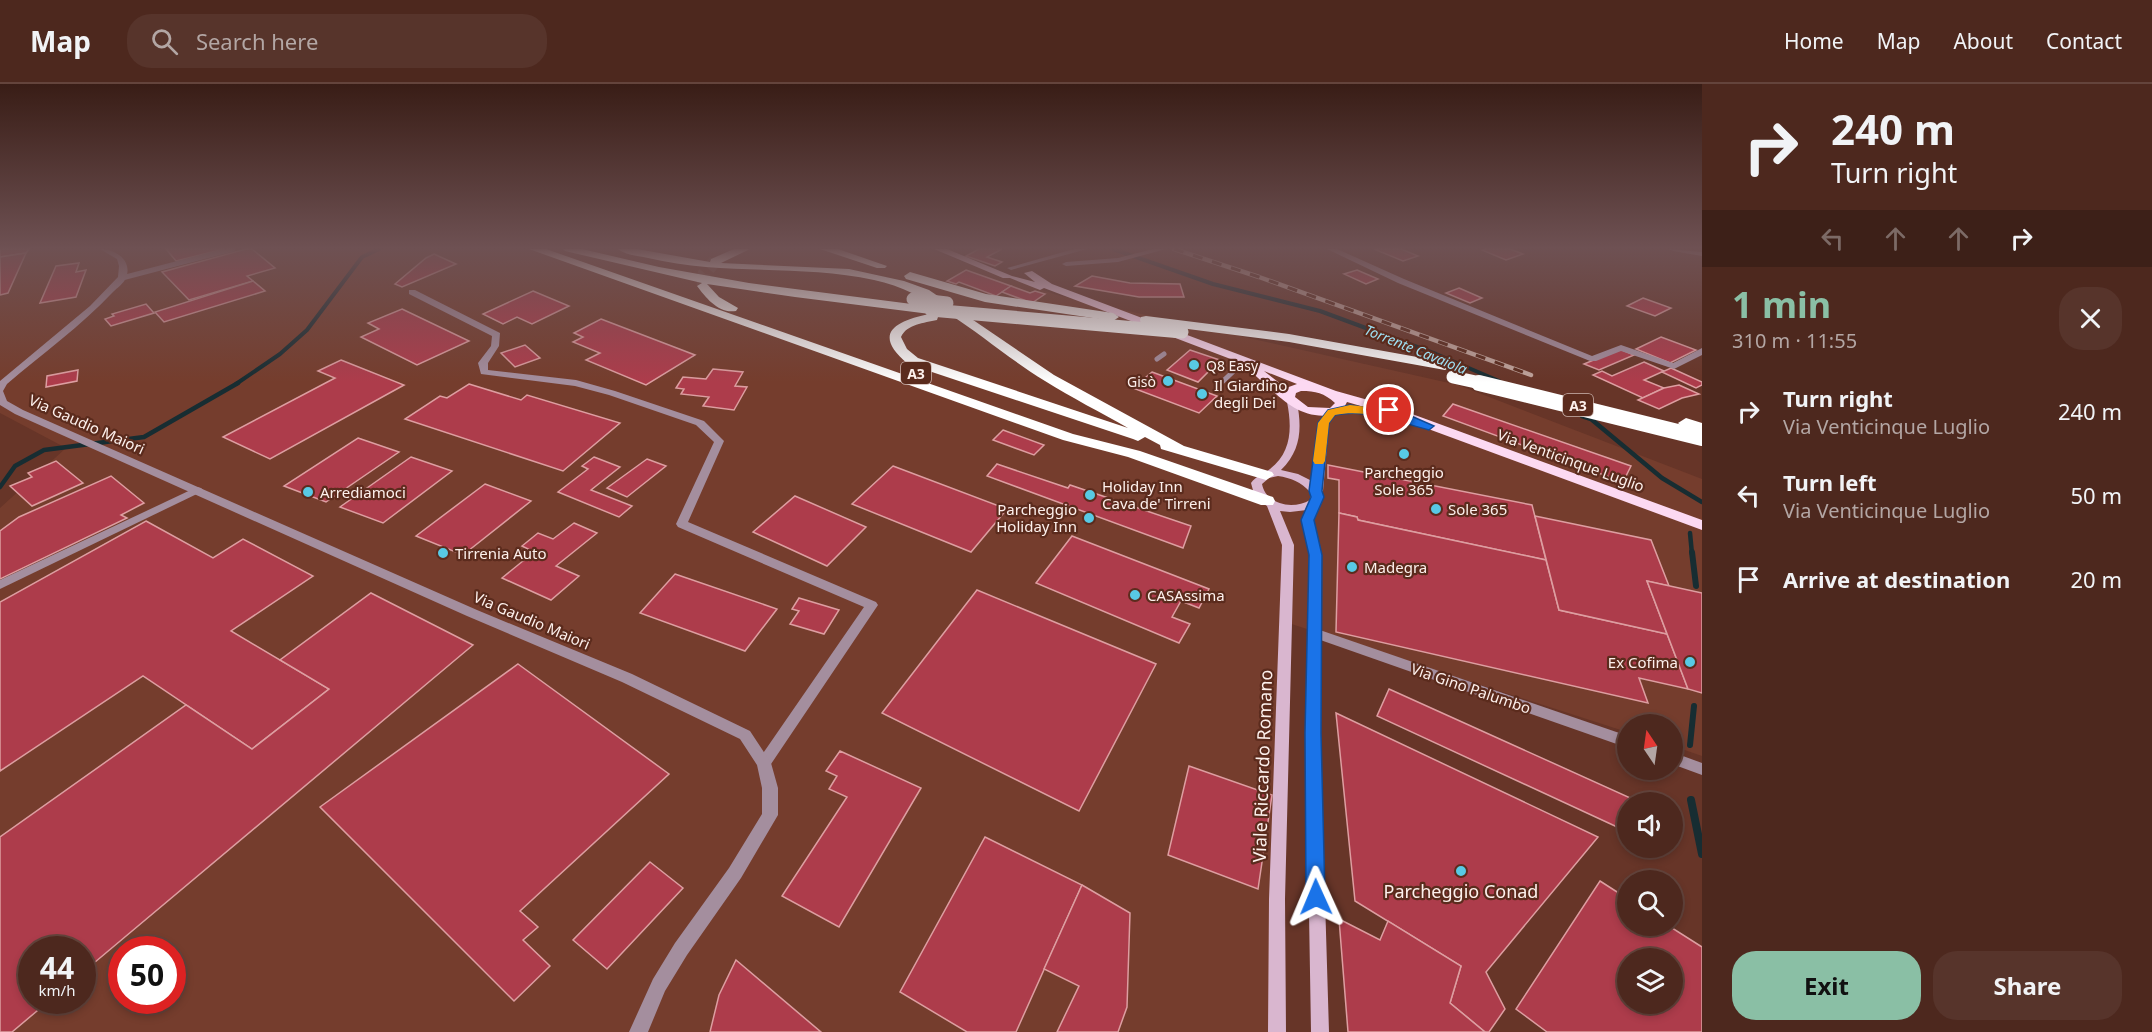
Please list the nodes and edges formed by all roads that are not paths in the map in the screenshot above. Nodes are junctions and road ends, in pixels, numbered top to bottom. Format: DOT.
graph roads {
  1 [pos="107,293"];
  2 [pos="414,293"];
  3 [pos="660,293"];
  4 [pos="709,293"];
  5 [pos="793,293"];
  6 [pos="859,293"];
  7 [pos="925,293"];
  8 [pos="969,293"];
  9 [pos="1062,293"];
  10 [pos="1068,293"];
  11 [pos="1431,293"];
  12 [pos="932,313"];
  13 [pos="1113,317"];
  14 [pos="1702,351"];
  15 [pos="1164,354"];
  16 [pos="1157,359"];
  17 [pos="1257,370"];
  18 [pos="1449,372"];
  19 [pos="1220,384"];
  20 [pos="1317,387"];
  21 [pos="0,391"];
  22 [pos="1334,394"];
  23 [pos="1290,399"];
  24 [pos="1332,412"];
  25 [pos="1429,426"];
  26 [pos="1702,428"];
  27 [pos="1702,438"];
  28 [pos="1178,449"];
  29 [pos="1134,454"];
  30 [pos="1268,474"];
  31 [pos="198,490"];
  32 [pos="1316,496"];
  33 [pos="1269,502"];
  34 [pos="1702,525"];
  35 [pos="0,585"];
  36 [pos="1314,633"];
  37 [pos="1617,738"];
  38 [pos="1683,762"];
  39 [pos="764,763"];
  40 [pos="1702,769"];
  41 [pos="638,1032"];
  42 [pos="1277,1032"];
  43 [pos="1320,1032"];
  1 -- 21 [label="street, Via Gaudio Maiori"];
  2 -- 39 [label="street"];
  3 -- 29 [label="highway"];
  4 -- 29 [label="highway, A3"];
  5 -- 12 [label="highway, A3"];
  6 -- 13 [label="highway, A3, bridge"];
  7 -- 28 [label="highway"];
  8 -- 13 [label="highway, A3"];
  9 -- 17 [label="main road, Via Venticinque Luglio"];
  10 -- 20 [label="main road, Via Venticinque Luglio"];
  11 -- 14 [label="street"];
  12 -- 18 [label="highway, A3, bridge"];
  12 -- 28 [label="highway"];
  13 -- 18 [label="highway, A3"];
  15 -- 16 [label="lane"];
  17 -- 19 [label="lane"];
  17 -- 23 [label="main road, Via Venticinque Luglio"];
  18 -- 26 [label="highway, A3"];
  18 -- 27 [label="highway, A3, bridge"];
  20 -- 22 [label="main road, Via Venticinque Luglio"];
  20 -- 23 [label="main road"];
  21 -- 31 [label="street, Via Gaudio Maiori"];
  22 -- 24 [label="main road"];
  22 -- 25 [label="main road, Via Venticinque Luglio"];
  23 -- 24 [label="main road, Via Venticinque Luglio"];
  23 -- 30 [label="main road"];
  24 -- 25 [label="main road, Via Venticinque Luglio"];
  24 -- 32 [label="main road"];
  25 -- 34 [label="main road, Via Venticinque Luglio"];
  28 -- 30 [label="highway"];
  29 -- 33 [label="highway"];
  30 -- 32 [label="main road"];
  30 -- 33 [label="main road, Viale Riccardo Romano"];
  31 -- 35 [label="street"];
  31 -- 39 [label="street, Via Gaudio Maiori"];
  32 -- 33 [label="main road"];
  32 -- 36 [label="main road"];
  33 -- 42 [label="main road, Viale Riccardo Romano"];
  36 -- 37 [label="street, Via Gino Palumbo"];
  36 -- 43 [label="main road"];
  38 -- 40 [label="street"];
  39 -- 41 [label="street, Via Gaudio Maiori"];
}
